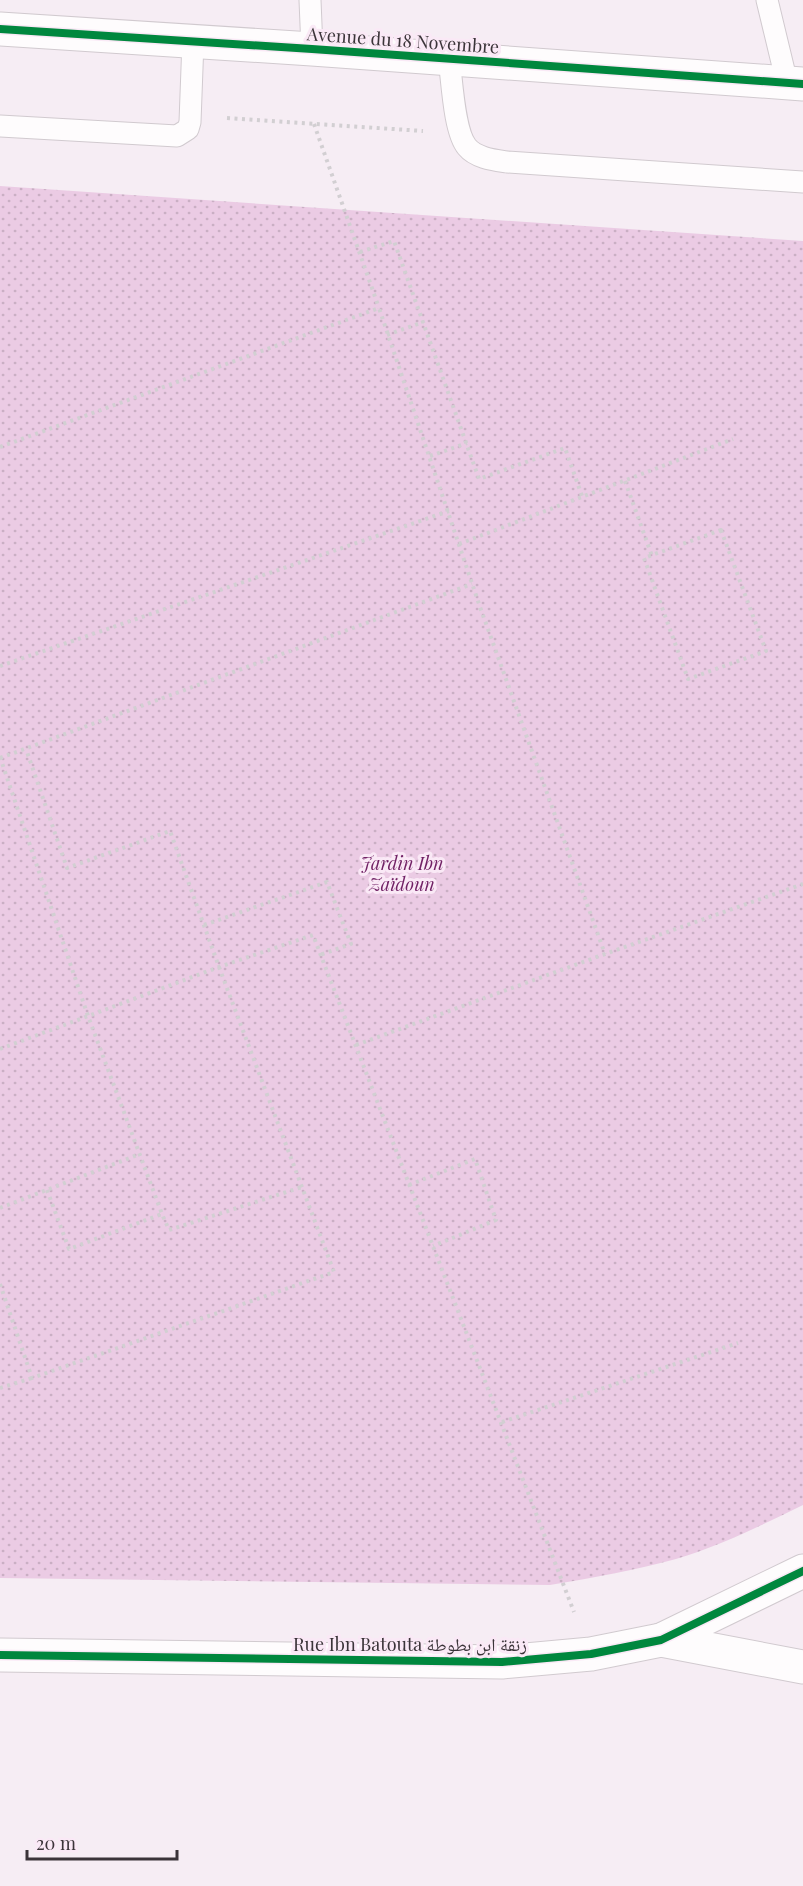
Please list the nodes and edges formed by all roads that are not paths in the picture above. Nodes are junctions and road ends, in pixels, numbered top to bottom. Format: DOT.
graph roads {
  1 [pos="310,0"];
  2 [pos="767,0"];
  3 [pos="0,29"];
  4 [pos="194,41"];
  5 [pos="312,49"];
  6 [pos="449,58"];
  7 [pos="795,84"];
  8 [pos="0,126"];
  9 [pos="803,182"];
  10 [pos="803,1571"];
  11 [pos="661,1640"];
  12 [pos="0,1655"];
  13 [pos="803,1667"];
  1 -- 5 [label="lane"];
  2 -- 7 [label="lane"];
  3 -- 4 [label="street, Avenue du 18 Novembre"];
  4 -- 5 [label="street, Avenue du 18 Novembre"];
  4 -- 8 [label="lane"];
  5 -- 6 [label="street, Avenue du 18 Novembre"];
  6 -- 7 [label="street, Avenue du 18 Novembre"];
  6 -- 9 [label="lane"];
  10 -- 11 [label="street, Rue Ibn Batouta زنقة ابن بطوطة"];
  11 -- 12 [label="street, Rue Ibn Batouta زنقة ابن بطوطة"];
  11 -- 13 [label="street"];
}
